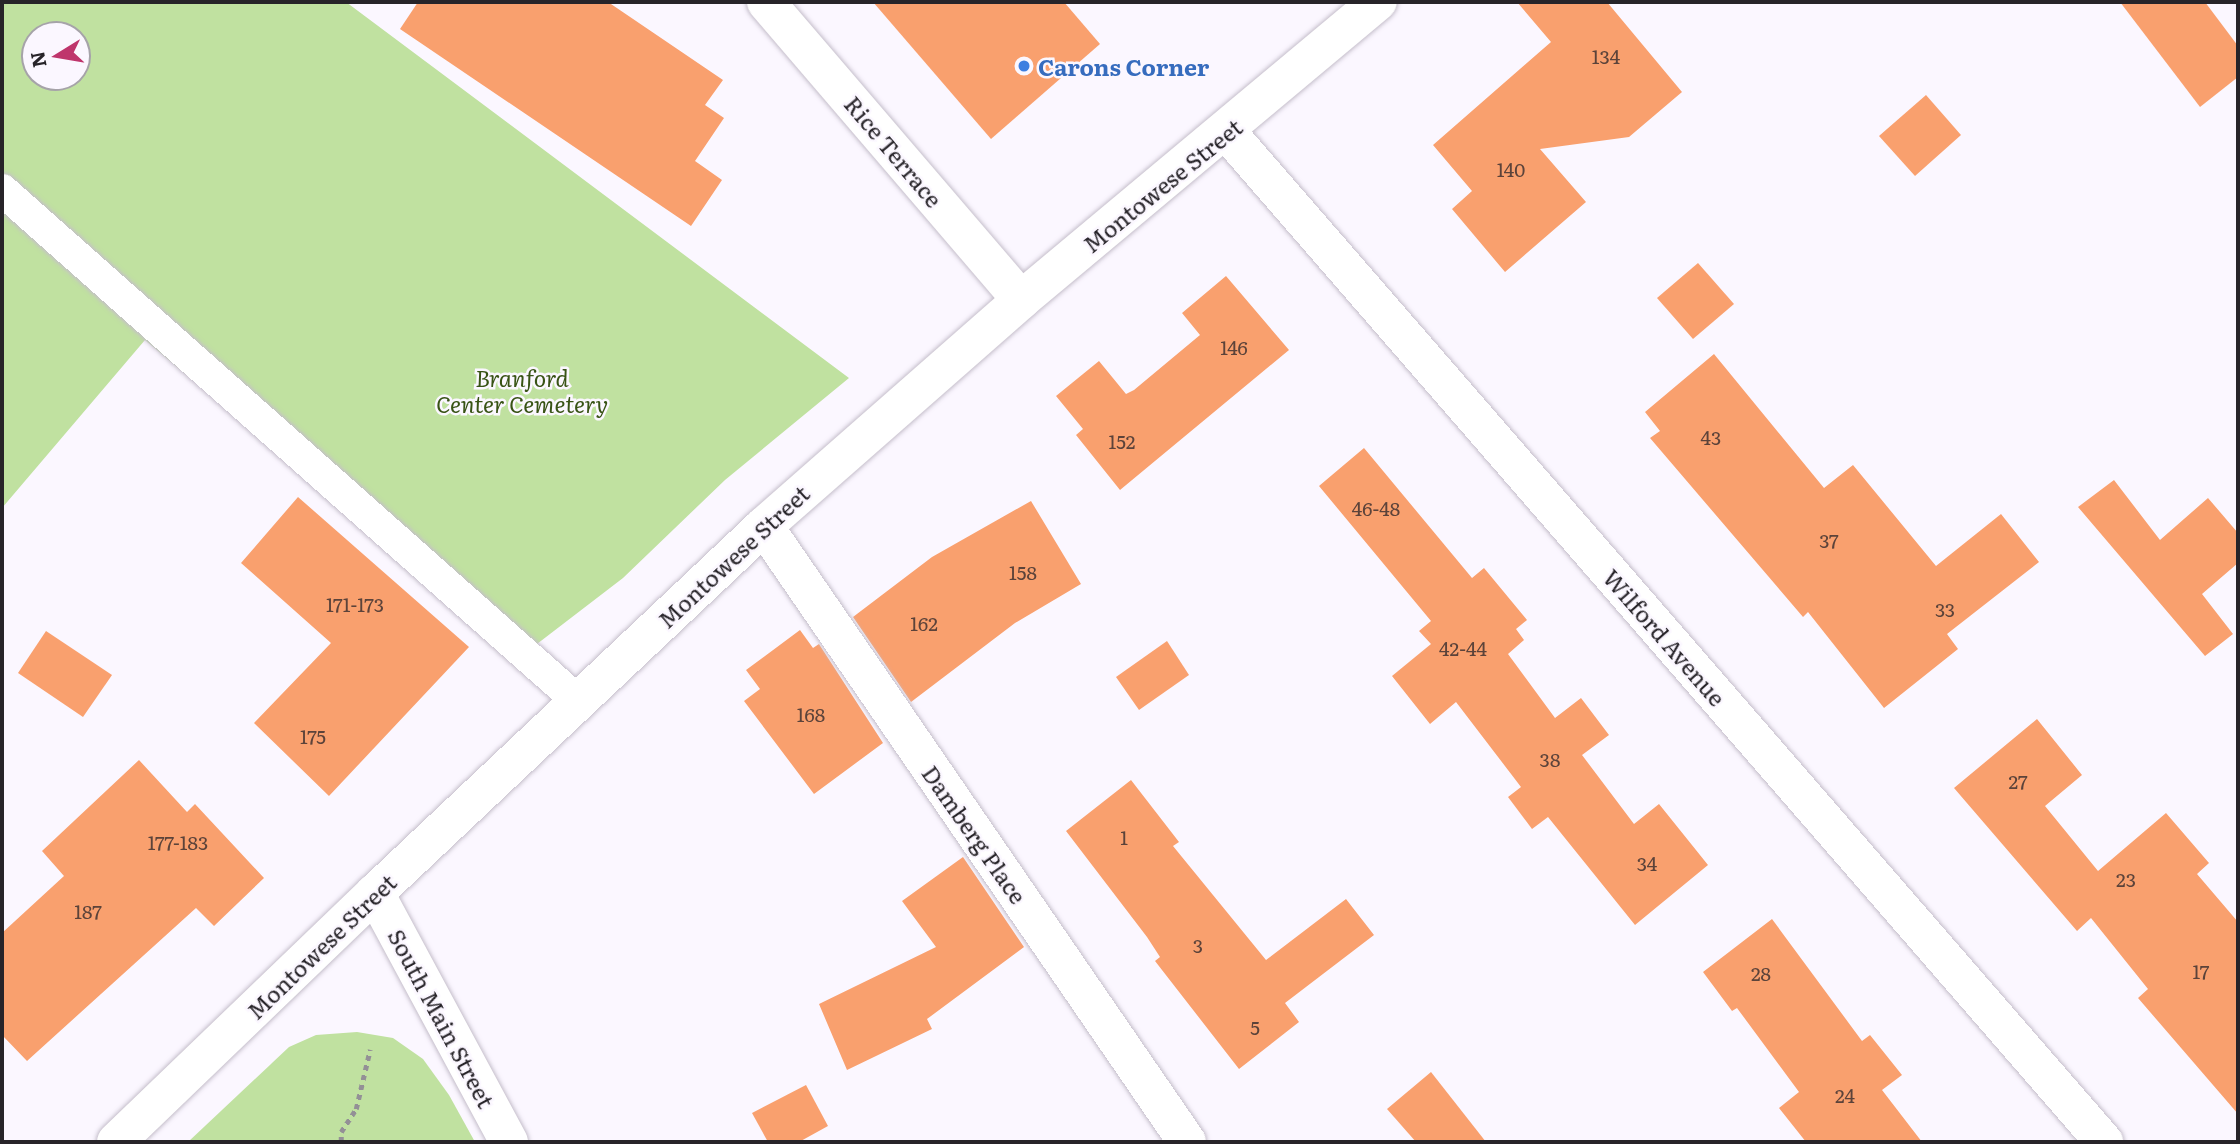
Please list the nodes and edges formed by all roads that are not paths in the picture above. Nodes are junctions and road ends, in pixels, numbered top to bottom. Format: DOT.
graph roads {
  1 [pos="766,2"];
  2 [pos="1378,2"];
  3 [pos="1227,132"];
  4 [pos="2,190"];
  5 [pos="1021,300"];
  6 [pos="764,526"];
  7 [pos="578,701"];
  8 [pos="375,893"];
  9 [pos="116,1142"];
  10 [pos="509,1142"];
  11 [pos="1187,1142"];
  12 [pos="2104,1142"];
  1 -- 5 [label="street, Rice Terrace"];
  2 -- 3 [label="street, Montowese Street"];
  3 -- 5 [label="street, Montowese Street"];
  3 -- 12 [label="street, Wilford Avenue"];
  4 -- 7 [label="lane"];
  5 -- 6 [label="street, Montowese Street"];
  6 -- 7 [label="street, Montowese Street"];
  6 -- 11 [label="street, Damberg Place"];
  7 -- 8 [label="street, Montowese Street"];
  8 -- 9 [label="street, Montowese Street"];
  8 -- 10 [label="street, South Main Street"];
}
